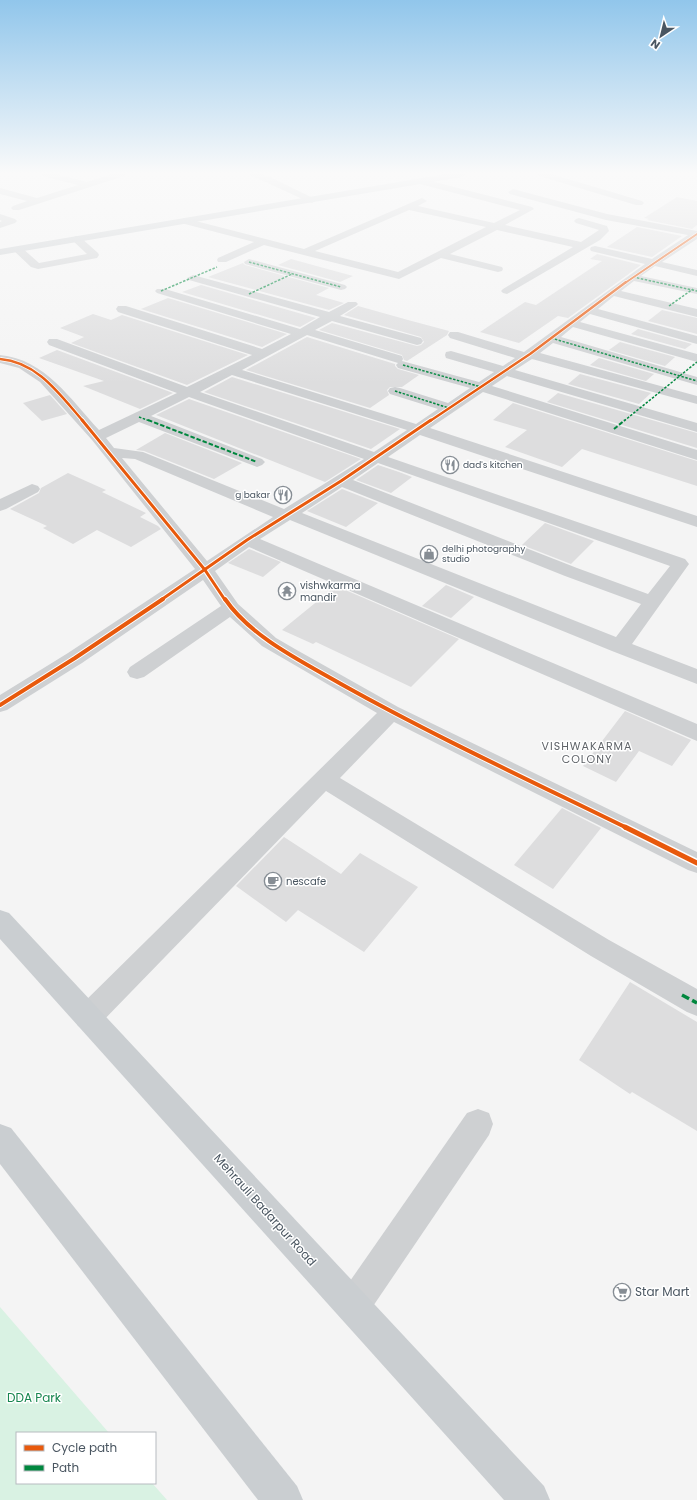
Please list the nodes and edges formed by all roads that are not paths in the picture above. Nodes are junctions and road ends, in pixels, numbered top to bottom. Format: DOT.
graph roads {
  1 [pos="19,244"];
  2 [pos="46,244"];
  3 [pos="82,244"];
  4 [pos="258,244"];
  5 [pos="271,244"];
  6 [pos="323,244"];
  7 [pos="462,244"];
  8 [pos="574,244"];
  9 [pos="586,244"];
  10 [pos="682,244"];
  11 [pos="583,246"];
  12 [pos="0,247"];
  13 [pos="677,247"];
  14 [pos="17,249"];
  15 [pos="595,249"];
  16 [pos="690,250"];
  17 [pos="0,252"];
  18 [pos="305,252"];
  19 [pos="440,255"];
  20 [pos="250,262"];
  21 [pos="654,262"];
  22 [pos="498,269"];
  23 [pos="697,273"];
  24 [pos="292,274"];
  25 [pos="399,276"];
  26 [pos="632,277"];
  27 [pos="193,278"];
  28 [pos="382,285"];
  29 [pos="341,287"];
  30 [pos="695,289"];
  31 [pos="507,291"];
  32 [pos="612,292"];
  33 [pos="249,294"];
  34 [pos="352,304"];
  35 [pos="669,306"];
  36 [pos="122,309"];
  37 [pos="589,310"];
  38 [pos="697,312"];
  39 [pos="330,317"];
  40 [pos="571,323"];
  41 [pos="304,332"];
  42 [pos="454,335"];
  43 [pos="551,338"];
  44 [pos="697,340"];
  45 [pos="417,341"];
  46 [pos="53,342"];
  47 [pos="263,354"];
  48 [pos="451,355"];
  49 [pos="528,355"];
  50 [pos="697,358"];
  51 [pos="0,359"];
  52 [pos="697,362"];
  53 [pos="232,371"];
  54 [pos="504,371"];
  55 [pos="681,376"];
  56 [pos="697,381"];
  57 [pos="480,387"];
  58 [pos="395,391"];
  59 [pos="663,391"];
  60 [pos="190,393"];
  61 [pos="697,400"];
  62 [pos="449,408"];
  63 [pos="638,410"];
  64 [pos="139,417"];
  65 [pos="697,428"];
  66 [pos="418,429"];
  67 [pos="614,429"];
  68 [pos="97,437"];
  69 [pos="109,452"];
  70 [pos="697,455"];
  71 [pos="375,458"];
  72 [pos="257,462"];
  73 [pos="341,481"];
  74 [pos="32,490"];
  75 [pos="0,506"];
  76 [pos="288,515"];
  77 [pos="697,522"];
  78 [pos="247,540"];
  79 [pos="205,570"];
  80 [pos="653,602"];
  81 [pos="231,608"];
  82 [pos="619,647"];
  83 [pos="137,672"];
  84 [pos="697,677"];
  85 [pos="0,705"];
  86 [pos="392,712"];
  87 [pos="697,733"];
  88 [pos="324,779"];
  89 [pos="697,863"];
  90 [pos="0,921"];
  91 [pos="697,1003"];
  92 [pos="88,1017"];
  93 [pos="478,1124"];
  94 [pos="0,1139"];
  95 [pos="353,1306"];
  96 [pos="283,1500"];
  97 [pos="530,1500"];
  1 -- 12 [label="main road"];
  2 -- 14 [label="main road"];
  3 -- 14 [label="street"];
  4 -- 27 [label="street"];
  5 -- 18 [label="street"];
  6 -- 18 [label="street"];
  7 -- 19 [label="street"];
  8 -- 11 [label="street"];
  9 -- 11 [label="street"];
  10 -- 13 [label="street"];
  11 -- 31 [label="street"];
  13 -- 16 [label="street"];
  13 -- 21 [label="street"];
  14 -- 17 [label="main road"];
  15 -- 21 [label="street"];
  18 -- 25 [label="street"];
  19 -- 22 [label="street"];
  19 -- 25 [label="street"];
  20 -- 24 [label="street"];
  21 -- 23 [label="street"];
  21 -- 26 [label="street"];
  24 -- 29 [label="street"];
  24 -- 33 [label="street"];
  25 -- 28 [label="street"];
  26 -- 30 [label="street"];
  26 -- 32 [label="street"];
  27 -- 33 [label="street"];
  27 -- 41 [label="street"];
  30 -- 35 [label="street"];
  32 -- 35 [label="street"];
  32 -- 37 [label="street"];
  33 -- 39 [label="street"];
  34 -- 39 [label="street"];
  35 -- 38 [label="street"];
  36 -- 47 [label="street"];
  37 -- 40 [label="street"];
  37 -- 44 [label="street"];
  39 -- 41 [label="street"];
  39 -- 45 [label="street"];
  40 -- 43 [label="street"];
  40 -- 50 [label="street"];
  41 -- 47 [label="street"];
  41 -- 57 [label="street"];
  42 -- 49 [label="street"];
  43 -- 49 [label="street"];
  43 -- 55 [label="street"];
  46 -- 60 [label="street"];
  47 -- 53 [label="street"];
  48 -- 54 [label="street"];
  49 -- 54 [label="street"];
  49 -- 59 [label="street"];
  51 -- 68 [label="street"];
  52 -- 55 [label="street"];
  53 -- 60 [label="street"];
  53 -- 66 [label="street"];
  54 -- 57 [label="street"];
  54 -- 63 [label="street"];
  55 -- 56 [label="street"];
  55 -- 59 [label="street"];
  57 -- 62 [label="street"];
  57 -- 67 [label="street"];
  58 -- 62 [label="street"];
  59 -- 61 [label="street"];
  59 -- 63 [label="street"];
  60 -- 64 [label="street"];
  60 -- 71 [label="street"];
  62 -- 66 [label="street"];
  63 -- 65 [label="street"];
  63 -- 67 [label="street"];
  64 -- 68 [label="street"];
  64 -- 72 [label="street"];
  66 -- 71 [label="street"];
  66 -- 77 [label="street"];
  67 -- 70 [label="street"];
  68 -- 69 [label="street"];
  69 -- 76 [label="street"];
  69 -- 79 [label="street"];
  71 -- 73 [label="street"];
  71 -- 80 [label="street"];
  73 -- 76 [label="street"];
  73 -- 80 [label="street"];
  74 -- 75 [label="street"];
  76 -- 78 [label="street"];
  76 -- 82 [label="street"];
  78 -- 79 [label="street"];
  78 -- 87 [label="street"];
  79 -- 81 [label="street"];
  79 -- 85 [label="street"];
  80 -- 82 [label="street"];
  81 -- 83 [label="street"];
  81 -- 86 [label="street"];
  82 -- 84 [label="street"];
  86 -- 88 [label="street"];
  86 -- 89 [label="street"];
  88 -- 91 [label="street"];
  88 -- 92 [label="street"];
  90 -- 92 [label="main road, Mehrauli Badarpur Road"];
  92 -- 95 [label="main road, Mehrauli Badarpur Road"];
  93 -- 95 [label="street"];
  94 -- 96 [label="main road"];
  95 -- 97 [label="main road, Mehrauli Badarpur Road"];
}
